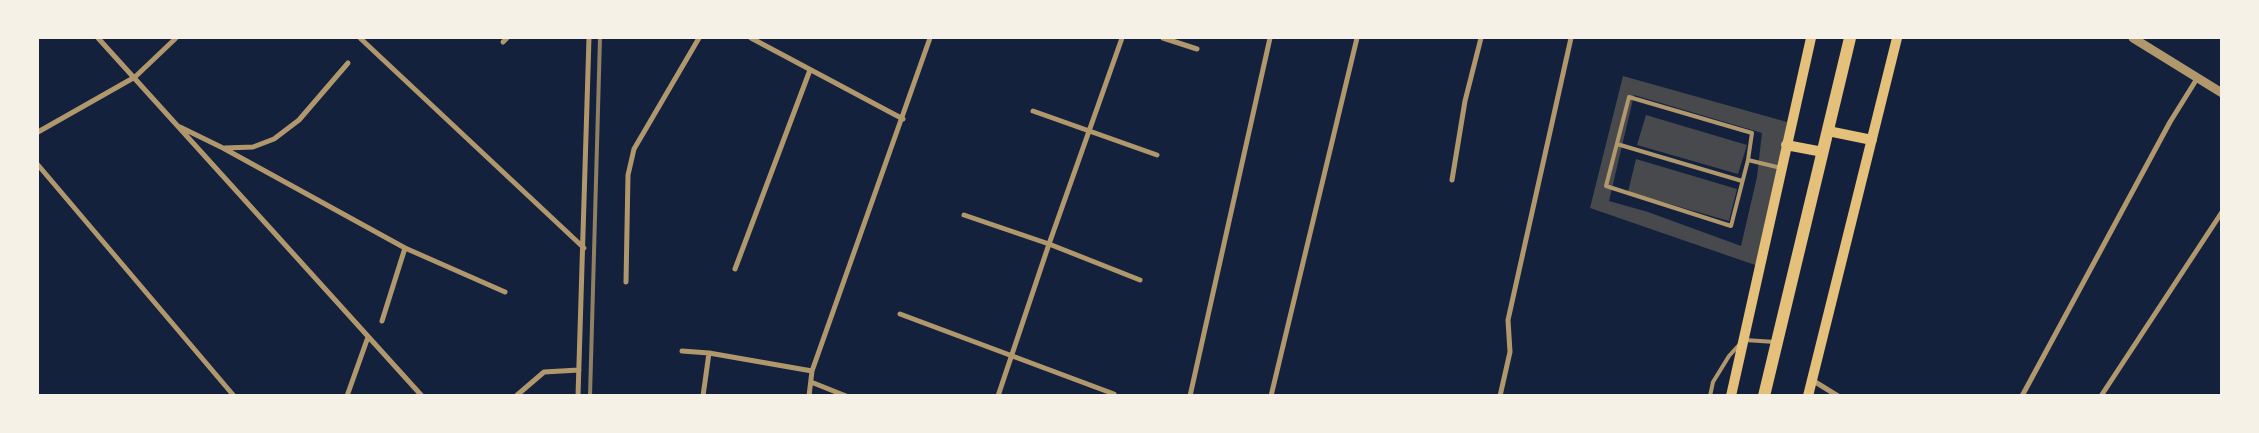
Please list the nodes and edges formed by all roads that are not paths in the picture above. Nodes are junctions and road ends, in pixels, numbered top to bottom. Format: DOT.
graph roads {
  1 [pos="98,38"];
  2 [pos="176,38"];
  3 [pos="360,38"];
  4 [pos="589,38"];
  5 [pos="699,38"];
  6 [pos="751,38"];
  7 [pos="930,38"];
  8 [pos="1122,38"];
  9 [pos="1163,38"];
  10 [pos="1270,38"];
  11 [pos="1357,38"];
  12 [pos="1481,38"];
  13 [pos="1571,38"];
  14 [pos="1811,38"];
  15 [pos="1850,38"];
  16 [pos="1897,38"];
  17 [pos="2134,38"];
  18 [pos="1197,49"];
  19 [pos="348,63"];
  20 [pos="810,70"];
  21 [pos="2198,77"];
  22 [pos="135,78"];
  23 [pos="2222,93"];
  24 [pos="1033,111"];
  25 [pos="903,119"];
  26 [pos="177,126"];
  27 [pos="1828,131"];
  28 [pos="38,132"];
  29 [pos="1090,132"];
  30 [pos="1872,140"];
  31 [pos="1617,144"];
  32 [pos="1786,144"];
  33 [pos="223,148"];
  34 [pos="1823,152"];
  35 [pos="1157,155"];
  36 [pos="1748,160"];
  37 [pos="38,165"];
  38 [pos="1781,168"];
  39 [pos="1452,180"];
  40 [pos="1742,181"];
  41 [pos="2222,212"];
  42 [pos="964,215"];
  43 [pos="1049,244"];
  44 [pos="405,248"];
  45 [pos="584,248"];
  46 [pos="735,269"];
  47 [pos="1140,280"];
  48 [pos="626,282"];
  49 [pos="505,292"];
  50 [pos="900,314"];
  51 [pos="382,321"];
  52 [pos="368,337"];
  53 [pos="1744,340"];
  54 [pos="1777,342"];
  55 [pos="682,351"];
  56 [pos="709,353"];
  57 [pos="1012,357"];
  58 [pos="579,370"];
  59 [pos="812,371"];
  60 [pos="1812,380"];
  61 [pos="811,382"];
  62 [pos="1114,394"];
  63 [pos="234,396"];
  64 [pos="347,396"];
  65 [pos="422,396"];
  66 [pos="516,396"];
  67 [pos="578,396"];
  68 [pos="703,396"];
  69 [pos="809,396"];
  70 [pos="846,396"];
  71 [pos="998,396"];
  72 [pos="1190,396"];
  73 [pos="1271,396"];
  74 [pos="1500,396"];
  75 [pos="1710,396"];
  76 [pos="1731,396"];
  77 [pos="1764,396"];
  78 [pos="1808,396"];
  79 [pos="1838,396"];
  80 [pos="2022,396"];
  81 [pos="2101,396"];
  1 -- 22 [label="street"];
  2 -- 22 [label="street"];
  3 -- 45 [label="street"];
  4 -- 45 [label="street"];
  5 -- 48 [label="street"];
  6 -- 20 [label="street"];
  7 -- 25 [label="street"];
  8 -- 29 [label="street"];
  9 -- 18 [label="street"];
  10 -- 72 [label="street"];
  11 -- 73 [label="street"];
  12 -- 39 [label="street"];
  13 -- 74 [label="street"];
  14 -- 32 [label="main road"];
  15 -- 27 [label="main road"];
  16 -- 30 [label="main road"];
  17 -- 21 [label="street"];
  19 -- 33 [label="street"];
  20 -- 25 [label="street"];
  20 -- 46 [label="street"];
  21 -- 23 [label="street"];
  21 -- 80 [label="street"];
  22 -- 26 [label="street"];
  22 -- 28 [label="street"];
  24 -- 29 [label="street"];
  25 -- 59 [label="street"];
  26 -- 33 [label="street"];
  26 -- 52 [label="street"];
  27 -- 30 [label="main road"];
  27 -- 34 [label="main road"];
  29 -- 35 [label="street"];
  29 -- 43 [label="street"];
  30 -- 60 [label="main road"];
  31 -- 36 [label="lane"];
  31 -- 40 [label="lane"];
  31 -- 40 [label="lane"];
  32 -- 34 [label="main road"];
  32 -- 38 [label="main road"];
  33 -- 44 [label="street"];
  34 -- 54 [label="main road"];
  36 -- 38 [label="lane"];
  36 -- 40 [label="lane"];
  37 -- 63 [label="street"];
  38 -- 53 [label="main road"];
  41 -- 81 [label="street"];
  42 -- 43 [label="street"];
  43 -- 47 [label="street"];
  43 -- 57 [label="street"];
  44 -- 49 [label="street"];
  44 -- 51 [label="street"];
  45 -- 58 [label="street"];
  50 -- 57 [label="street"];
  52 -- 64 [label="street"];
  52 -- 65 [label="street"];
  53 -- 54 [label="lane"];
  53 -- 75 [label="lane"];
  53 -- 76 [label="main road"];
  54 -- 77 [label="main road"];
  55 -- 56 [label="street"];
  56 -- 59 [label="street"];
  56 -- 68 [label="street"];
  57 -- 62 [label="street"];
  57 -- 71 [label="street"];
  58 -- 66 [label="street"];
  58 -- 67 [label="street"];
  59 -- 61 [label="street"];
  60 -- 78 [label="main road"];
  60 -- 79 [label="street"];
  61 -- 69 [label="street"];
  61 -- 70 [label="street"];
}
